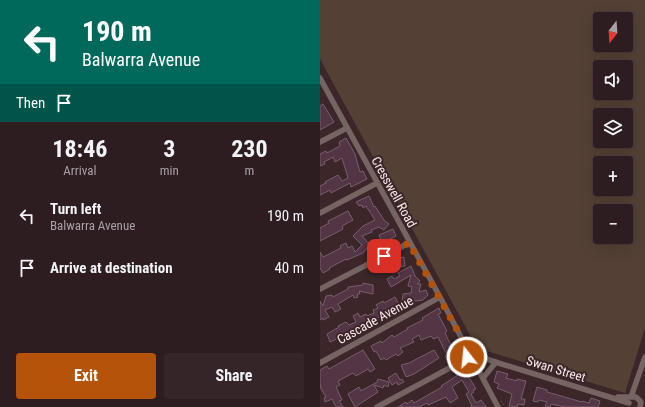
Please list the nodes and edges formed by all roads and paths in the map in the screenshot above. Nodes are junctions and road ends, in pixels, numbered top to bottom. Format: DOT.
graph roads {
  1 [pos="320,78"];
  2 [pos="347,128"];
  3 [pos="320,142"];
  4 [pos="377,183"];
  5 [pos="320,213"];
  6 [pos="409,243"];
  7 [pos="320,289"];
  8 [pos="440,297"];
  9 [pos="472,357"];
  10 [pos="645,357"];
  11 [pos="494,361"];
  12 [pos="320,362"];
  13 [pos="483,378"];
  14 [pos="631,400"];
  15 [pos="642,404"];
  16 [pos="377,407"];
  17 [pos="498,407"];
  1 -- 2 [label="street, Cresswell Road"];
  2 -- 3 [label="street"];
  2 -- 4 [label="street, Cresswell Road"];
  4 -- 5 [label="street"];
  4 -- 6 [label="street, Cresswell Road"];
  6 -- 7 [label="street"];
  6 -- 8 [label="street, Cresswell Road"];
  8 -- 9 [label="street, Cresswell Road"];
  8 -- 12 [label="street, Cascade Avenue"];
  9 -- 11 [label="street, Swan Street"];
  9 -- 13 [label="street, Cresswell Road"];
  9 -- 16 [label="street"];
  10 -- 14 [label="street"];
  11 -- 13 [label="street"];
  11 -- 14 [label="street, Swan Street"];
  13 -- 17 [label="street, Cresswell Road"];
  14 -- 15 [label="street"];
}
